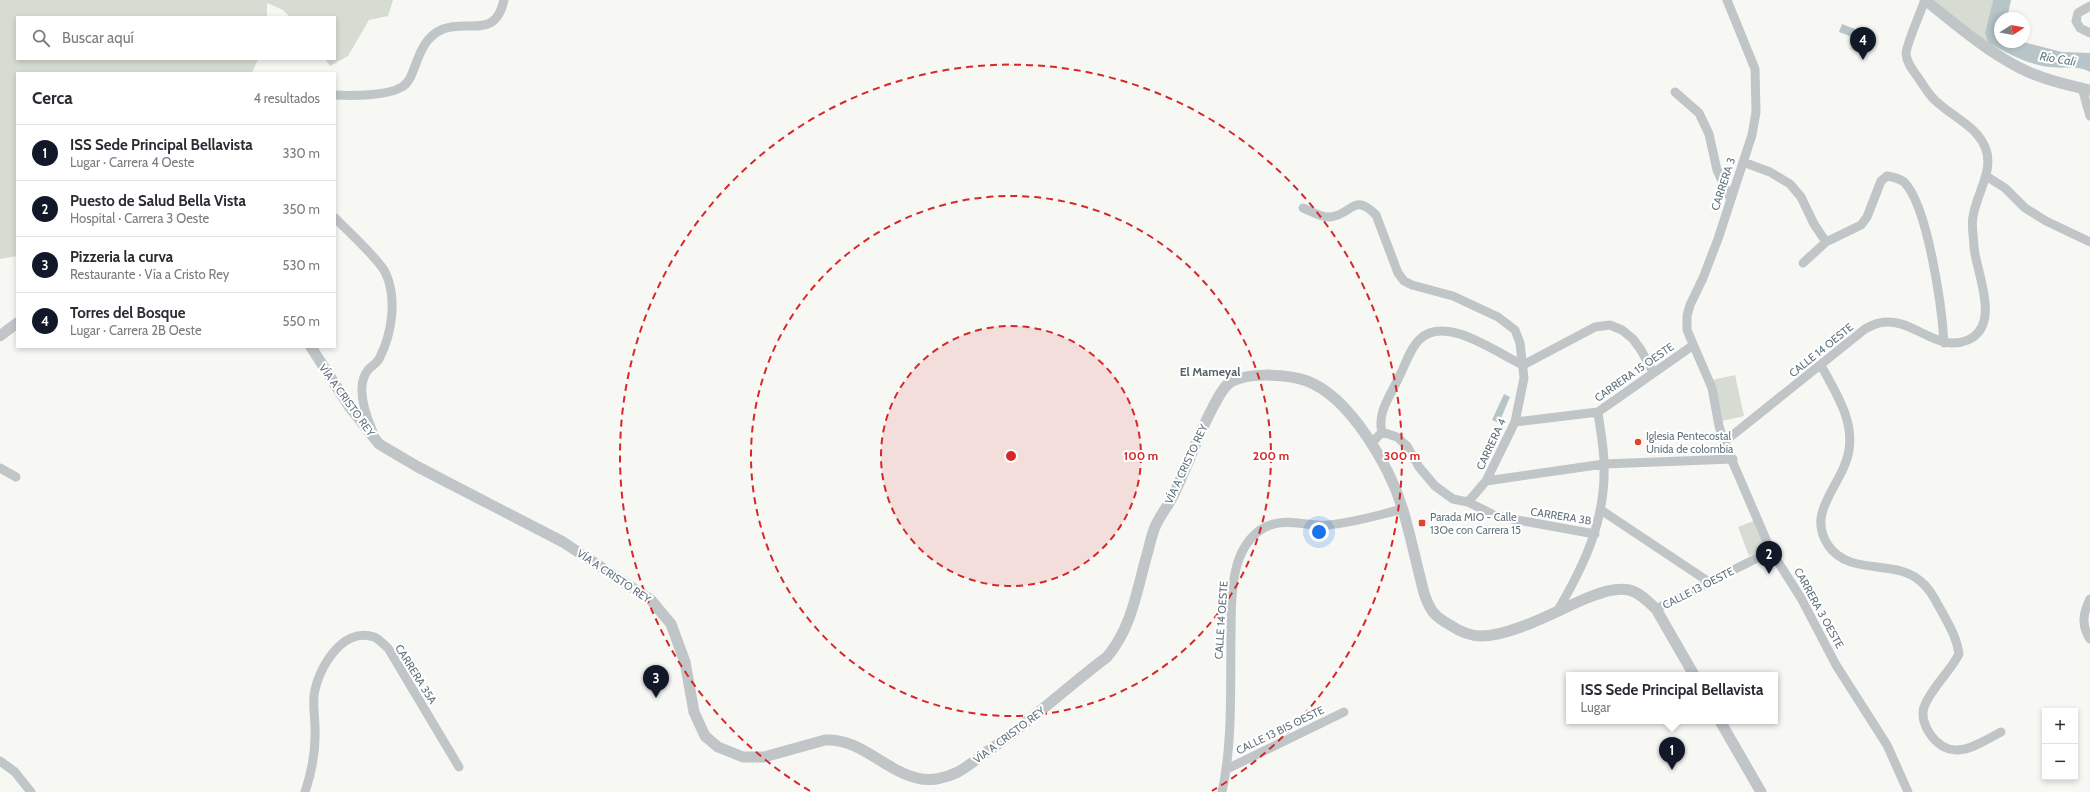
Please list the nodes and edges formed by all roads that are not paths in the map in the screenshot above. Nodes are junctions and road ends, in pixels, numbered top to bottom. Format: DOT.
graph roads {
  1 [pos="504,0"];
  2 [pos="1727,0"];
  3 [pos="1925,0"];
  4 [pos="2090,6"];
  5 [pos="2090,33"];
  6 [pos="2086,89"];
  7 [pos="1674,92"];
  8 [pos="336,95"];
  9 [pos="2090,116"];
  10 [pos="1743,162"];
  11 [pos="1986,176"];
  12 [pos="1730,198"];
  13 [pos="1303,208"];
  14 [pos="336,219"];
  15 [pos="1826,242"];
  16 [pos="2090,242"];
  17 [pos="1803,263"];
  18 [pos="1687,316"];
  19 [pos="16,324"];
  20 [pos="0,336"];
  21 [pos="1944,342"];
  22 [pos="1692,346"];
  23 [pos="312,348"];
  24 [pos="1523,365"];
  25 [pos="1822,365"];
  26 [pos="1653,372"];
  27 [pos="1598,412"];
  28 [pos="1515,422"];
  29 [pos="1382,432"];
  30 [pos="378,442"];
  31 [pos="1724,442"];
  32 [pos="1370,444"];
  33 [pos="1732,459"];
  34 [pos="1604,464"];
  35 [pos="0,468"];
  36 [pos="16,477"];
  37 [pos="1486,481"];
  38 [pos="1468,502"];
  39 [pos="1402,509"];
  40 [pos="1601,510"];
  41 [pos="1595,534"];
  42 [pos="1771,551"];
  43 [pos="1709,582"];
  44 [pos="2090,599"];
  45 [pos="1656,609"];
  46 [pos="1558,610"];
  47 [pos="2090,639"];
  48 [pos="1692,672"];
  49 [pos="1344,712"];
  50 [pos="1722,724"];
  51 [pos="2001,732"];
  52 [pos="0,761"];
  53 [pos="459,767"];
  54 [pos="1227,769"];
  55 [pos="31,792"];
  56 [pos="305,792"];
  57 [pos="1222,792"];
  58 [pos="1761,792"];
  59 [pos="1908,792"];
  1 -- 8 [label="street"];
  2 -- 10 [label="street, CARRERA 3"];
  3 -- 6 [label="street"];
  3 -- 11 [label="street"];
  4 -- 5 [label="street"];
  6 -- 9 [label="street"];
  7 -- 12 [label="street"];
  10 -- 12 [label="street, CARRERA 3"];
  10 -- 15 [label="street"];
  11 -- 16 [label="street"];
  11 -- 21 [label="street, CALLE 14 OESTE"];
  12 -- 18 [label="street, CARRERA 3"];
  13 -- 24 [label="street, CARRERA 4"];
  14 -- 30 [label="street"];
  15 -- 17 [label="street"];
  15 -- 21 [label="street"];
  18 -- 22 [label="street, CARRERA 3 OESTE"];
  19 -- 20 [label="street"];
  21 -- 25 [label="street, CALLE 14 OESTE"];
  22 -- 26 [label="street, CARRERA 15 OESTE"];
  22 -- 31 [label="street, CARRERA 3 OESTE"];
  23 -- 30 [label="street, VÍA A CRISTO REY"];
  24 -- 26 [label="street"];
  24 -- 28 [label="street, CARRERA 4"];
  24 -- 29 [label="street"];
  25 -- 31 [label="street, CALLE 14 OESTE"];
  25 -- 51 [label="street"];
  26 -- 27 [label="street, CARRERA 15 OESTE"];
  27 -- 28 [label="street, CARRERA 15 OESTE"];
  27 -- 34 [label="street"];
  28 -- 37 [label="street, CARRERA 4"];
  29 -- 32 [label="street"];
  29 -- 38 [label="street, CARRERA 3B"];
  30 -- 32 [label="street, VÍA A CRISTO REY"];
  31 -- 33 [label="street, CARRERA 3 OESTE"];
  32 -- 39 [label="street, VÍA A CRISTO REY"];
  33 -- 34 [label="street"];
  33 -- 42 [label="street, CARRERA 3 OESTE"];
  34 -- 37 [label="street"];
  34 -- 40 [label="street"];
  35 -- 36 [label="street"];
  37 -- 38 [label="street, CARRERA 4"];
  38 -- 41 [label="street, CARRERA 3B"];
  39 -- 46 [label="street, VÍA A CRISTO REY"];
  39 -- 54 [label="street, CALLE 14 OESTE"];
  40 -- 41 [label="street"];
  40 -- 43 [label="street, CARRERA 3B"];
  41 -- 46 [label="street"];
  42 -- 43 [label="street, CALLE 13 OESTE"];
  42 -- 59 [label="street, CARRERA 3 OESTE"];
  43 -- 45 [label="street, CALLE 13 OESTE"];
  44 -- 47 [label="street"];
  45 -- 46 [label="street, CALLE 13 OESTE"];
  45 -- 48 [label="street"];
  49 -- 54 [label="street, CALLE 13 BIS OESTE"];
  50 -- 58 [label="street"];
  52 -- 55 [label="street"];
  53 -- 56 [label="street, CARRERA 35A"];
  54 -- 57 [label="street, CALLE 14 OESTE"];
}
